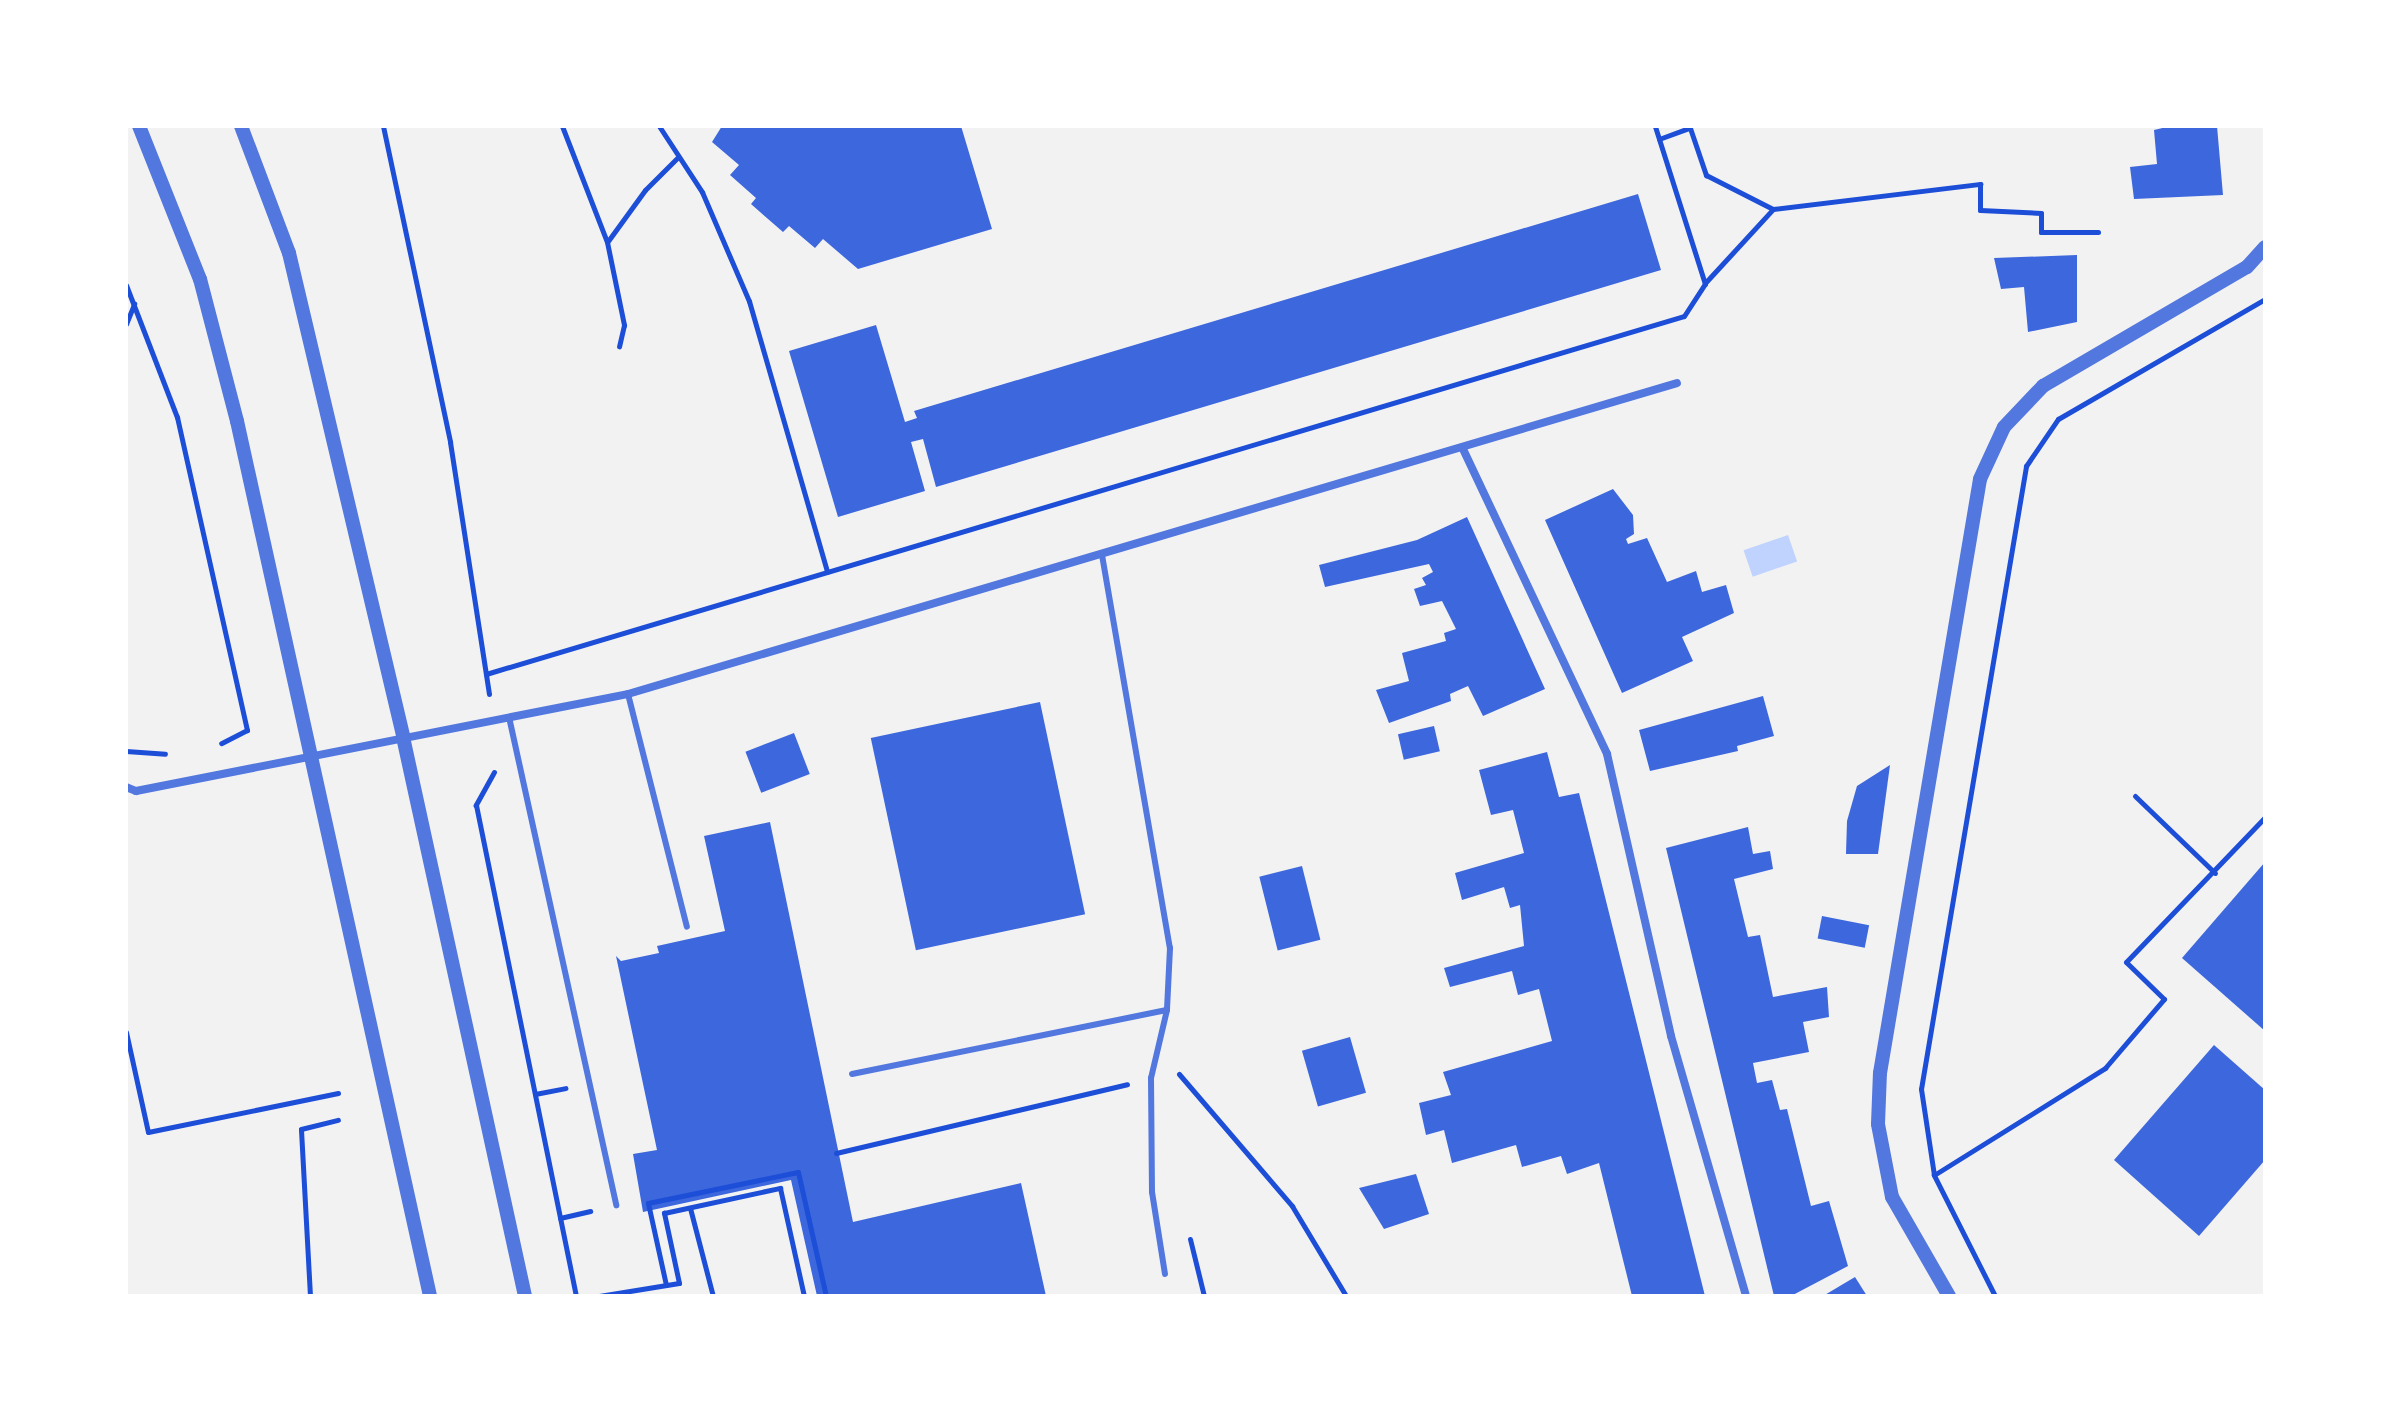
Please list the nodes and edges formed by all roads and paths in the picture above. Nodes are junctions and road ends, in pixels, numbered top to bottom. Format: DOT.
graph roads {
  1 [pos="139,126"];
  2 [pos="241,126"];
  3 [pos="383,126"];
  4 [pos="562,126"];
  5 [pos="659,126"];
  6 [pos="1655,126"];
  7 [pos="1659,139"];
  8 [pos="677,158"];
  9 [pos="1773,209"];
  10 [pos="2098,232"];
  11 [pos="607,242"];
  12 [pos="2265,247"];
  13 [pos="1705,284"];
  14 [pos="126,285"];
  15 [pos="2265,299"];
  16 [pos="134,303"];
  17 [pos="126,324"];
  18 [pos="619,346"];
  19 [pos="1677,383"];
  20 [pos="1463,449"];
  21 [pos="1102,555"];
  22 [pos="827,572"];
  23 [pos="486,674"];
  24 [pos="628,694"];
  25 [pos="509,717"];
  26 [pos="494,720"];
  27 [pos="403,737"];
  28 [pos="215,746"];
  29 [pos="126,751"];
  30 [pos="172,755"];
  31 [pos="308,755"];
  32 [pos="126,787"];
  33 [pos="2135,796"];
  34 [pos="2265,817"];
  35 [pos="2215,873"];
  36 [pos="687,927"];
  37 [pos="1167,1010"];
  38 [pos="126,1032"];
  39 [pos="1177,1072"];
  40 [pos="852,1074"];
  41 [pos="1177,1087"];
  42 [pos="338,1093"];
  43 [pos="338,1120"];
  44 [pos="1934,1175"];
  45 [pos="616,1205"];
  46 [pos="690,1208"];
  47 [pos="1186,1222"];
  48 [pos="1165,1274"];
  49 [pos="666,1285"];
  50 [pos="310,1296"];
  51 [pos="430,1296"];
  52 [pos="525,1296"];
  53 [pos="576,1296"];
  54 [pos="599,1296"];
  55 [pos="713,1296"];
  56 [pos="804,1296"];
  57 [pos="826,1296"];
  58 [pos="1204,1296"];
  59 [pos="1746,1296"];
  60 [pos="1949,1296"];
  61 [pos="1995,1296"];
  1 -- 31 [label="street"];
  2 -- 27 [label="street"];
  3 -- 23 [label="path"];
  4 -- 11 [label="path"];
  5 -- 8 [label="path"];
  6 -- 7 [label="path"];
  7 -- 9 [label="path"];
  7 -- 13 [label="path"];
  8 -- 11 [label="path"];
  8 -- 22 [label="path"];
  9 -- 10 [label="path"];
  9 -- 13 [label="path"];
  11 -- 18 [label="path"];
  12 -- 60 [label="street"];
  13 -- 22 [label="path"];
  14 -- 16 [label="path"];
  15 -- 44 [label="path"];
  16 -- 17 [label="path"];
  16 -- 28 [label="path"];
  19 -- 20 [label="street"];
  20 -- 21 [label="street"];
  20 -- 59 [label="street"];
  21 -- 24 [label="street"];
  21 -- 37 [label="lane"];
  22 -- 23 [label="path"];
  23 -- 26 [label="path"];
  24 -- 25 [label="street"];
  24 -- 36 [label="lane"];
  25 -- 26 [label="street"];
  25 -- 45 [label="lane"];
  26 -- 27 [label="street"];
  26 -- 53 [label="path"];
  27 -- 31 [label="street"];
  27 -- 52 [label="street"];
  29 -- 30 [label="path"];
  31 -- 32 [label="street"];
  31 -- 51 [label="street"];
  33 -- 35 [label="path"];
  34 -- 35 [label="path"];
  35 -- 44 [label="path"];
  37 -- 40 [label="lane"];
  37 -- 48 [label="lane"];
  38 -- 42 [label="path"];
  39 -- 41 [label="path"];
  43 -- 50 [label="path"];
  44 -- 61 [label="path"];
  46 -- 49 [label="path"];
  46 -- 55 [label="path"];
  46 -- 56 [label="path"];
  47 -- 58 [label="path"];
  49 -- 54 [label="path"];
  49 -- 57 [label="path"];
}
